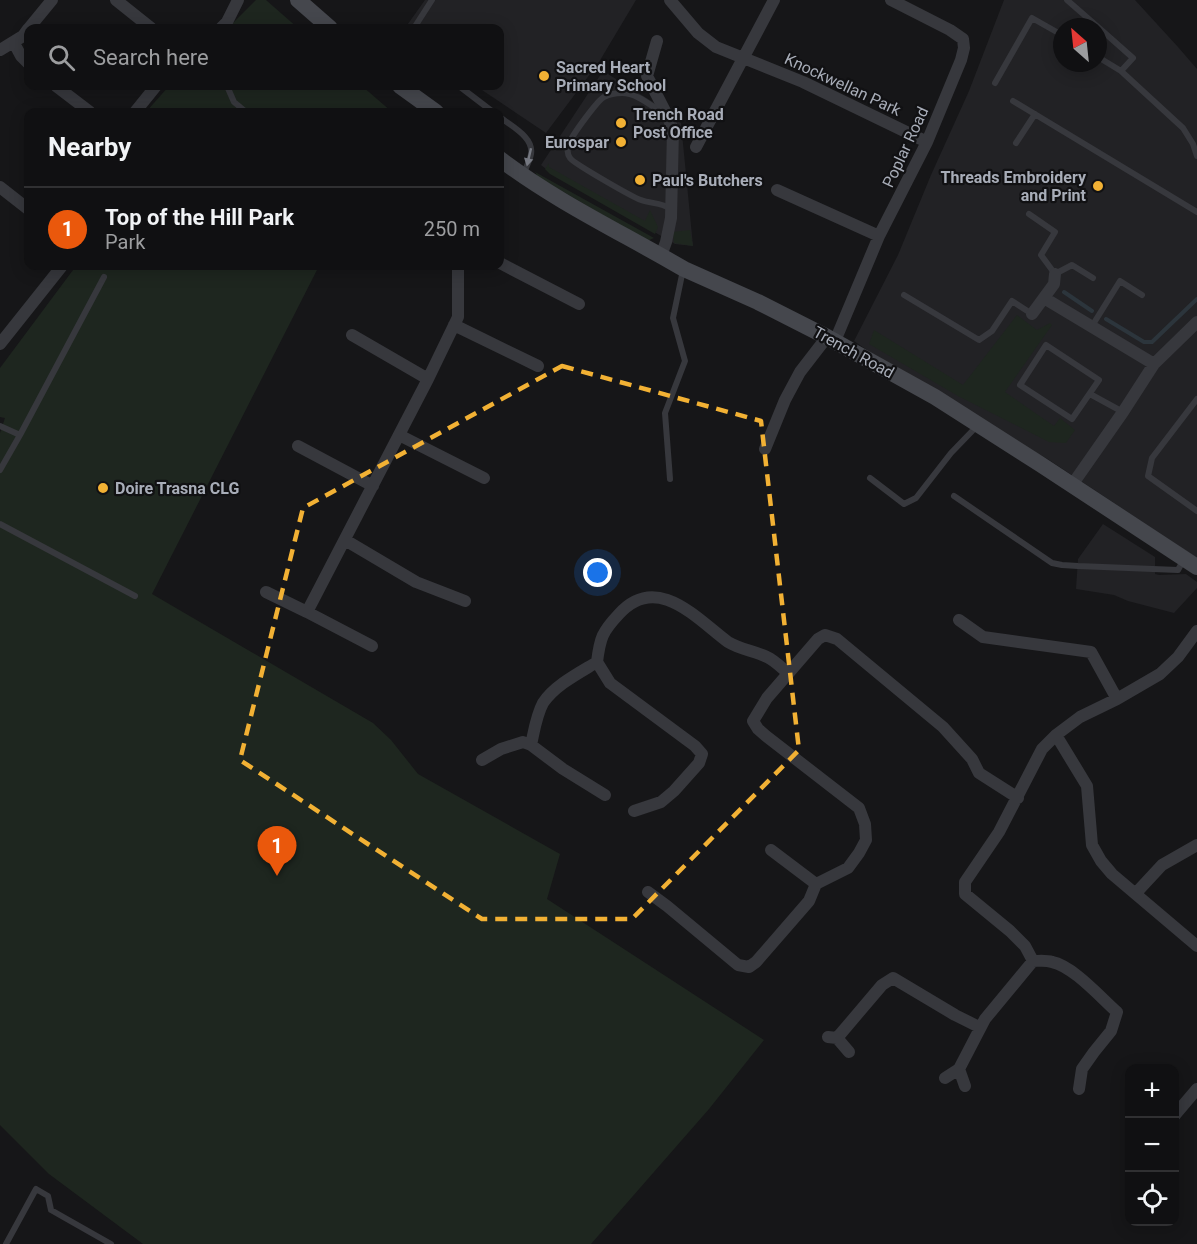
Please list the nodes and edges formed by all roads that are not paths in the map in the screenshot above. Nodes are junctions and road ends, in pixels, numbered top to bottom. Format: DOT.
graph roads {
  1 [pos="52,0"];
  2 [pos="116,0"];
  3 [pos="238,0"];
  4 [pos="298,0"];
  5 [pos="432,0"];
  6 [pos="670,0"];
  7 [pos="774,0"];
  8 [pos="891,0"];
  9 [pos="1068,0"];
  10 [pos="1088,18"];
  11 [pos="33,24"];
  12 [pos="146,24"];
  13 [pos="225,24"];
  14 [pos="325,24"];
  15 [pos="417,24"];
  16 [pos="1053,30"];
  17 [pos="24,35"];
  18 [pos="1107,35"];
  19 [pos="657,41"];
  20 [pos="14,43"];
  21 [pos="0,50"];
  22 [pos="743,57"];
  23 [pos="24,59"];
  24 [pos="1107,62"];
  25 [pos="1121,71"];
  26 [pos="994,83"];
  27 [pos="61,90"];
  28 [pos="153,90"];
  29 [pos="229,90"];
  30 [pos="406,90"];
  31 [pos="464,90"];
  32 [pos="1013,101"];
  33 [pos="85,108"];
  34 [pos="138,108"];
  35 [pos="241,108"];
  36 [pos="430,108"];
  37 [pos="489,108"];
  38 [pos="1035,114"];
  39 [pos="668,117"];
  40 [pos="504,120"];
  41 [pos="927,142"];
  42 [pos="1016,143"];
  43 [pos="696,147"];
  44 [pos="1197,156"];
  45 [pos="504,162"];
  46 [pos="523,177"];
  47 [pos="0,187"];
  48 [pos="777,190"];
  49 [pos="24,206"];
  50 [pos="670,209"];
  51 [pos="1197,212"];
  52 [pos="1029,214"];
  53 [pos="879,236"];
  54 [pos="661,256"];
  55 [pos="504,265"];
  56 [pos="684,269"];
  57 [pos="59,270"];
  58 [pos="458,270"];
  59 [pos="1055,274"];
  60 [pos="104,277"];
  61 [pos="1093,278"];
  62 [pos="904,295"];
  63 [pos="1142,295"];
  64 [pos="1044,298"];
  65 [pos="579,304"];
  66 [pos="1032,314"];
  67 [pos="1197,322"];
  68 [pos="454,325"];
  69 [pos="1092,326"];
  70 [pos="352,335"];
  71 [pos="831,339"];
  72 [pos="0,344"];
  73 [pos="1154,364"];
  74 [pos="538,366"];
  75 [pos="428,379"];
  76 [pos="1090,393"];
  77 [pos="1197,399"];
  78 [pos="1123,412"];
  79 [pos="979,425"];
  80 [pos="0,426"];
  81 [pos="20,435"];
  82 [pos="399,435"];
  83 [pos="298,446"];
  84 [pos="765,449"];
  85 [pos="0,470"];
  86 [pos="484,478"];
  87 [pos="670,478"];
  88 [pos="870,478"];
  89 [pos="1072,485"];
  90 [pos="373,486"];
  91 [pos="954,496"];
  92 [pos="1197,511"];
  93 [pos="0,524"];
  94 [pos="345,540"];
  95 [pos="1190,563"];
  96 [pos="266,592"];
  97 [pos="135,596"];
  98 [pos="465,601"];
  99 [pos="307,612"];
  100 [pos="959,620"];
  101 [pos="1197,631"];
  102 [pos="372,646"];
  103 [pos="597,662"];
  104 [pos="788,673"];
  105 [pos="1117,699"];
  106 [pos="1056,735"];
  107 [pos="531,745"];
  108 [pos="482,760"];
  109 [pos="605,795"];
  110 [pos="1018,798"];
  111 [pos="634,811"];
  112 [pos="1197,845"];
  113 [pos="771,850"];
  114 [pos="816,884"];
  115 [pos="648,892"];
  116 [pos="1136,893"];
  117 [pos="1197,946"];
  118 [pos="1032,961"];
  119 [pos="979,1027"];
  120 [pos="849,1052"];
  121 [pos="959,1070"];
  122 [pos="945,1078"];
  123 [pos="965,1086"];
  124 [pos="1079,1089"];
  125 [pos="1197,1089"];
  126 [pos="1179,1110"];
  127 [pos="6,1244"];
  128 [pos="111,1244"];
  1 -- 11 [label="street"];
  2 -- 12 [label="street"];
  3 -- 13 [label="street"];
  4 -- 14 [label="street"];
  5 -- 15 [label="lane"];
  6 -- 22 [label="street, Knockwellan Park"];
  7 -- 22 [label="street"];
  8 -- 41 [label="street, Poplar Road"];
  9 -- 10 [label="lane"];
  16 -- 26 [label="lane"];
  17 -- 20 [label="street"];
  18 -- 25 [label="lane"];
  19 -- 39 [label="street"];
  20 -- 21 [label="street"];
  20 -- 23 [label="street"];
  22 -- 41 [label="street, Knockwellan Park"];
  22 -- 43 [label="street"];
  24 -- 25 [label="lane"];
  25 -- 44 [label="lane"];
  27 -- 33 [label="street"];
  28 -- 34 [label="street"];
  29 -- 35 [label="lane"];
  30 -- 36 [label="street"];
  31 -- 37 [label="lane"];
  32 -- 38 [label="lane"];
  38 -- 42 [label="lane"];
  38 -- 51 [label="lane"];
  39 -- 50 [label="street"];
  39 -- 50 [label="lane"];
  40 -- 46 [label="lane, one-way"];
  41 -- 53 [label="street, Poplar Road"];
  45 -- 46 [label="street, Trench Road"];
  46 -- 54 [label="street, Trench Road"];
  47 -- 49 [label="street"];
  48 -- 53 [label="street"];
  50 -- 54 [label="street"];
  52 -- 59 [label="lane"];
  53 -- 71 [label="street, Poplar Road"];
  54 -- 56 [label="street, Trench Road"];
  55 -- 65 [label="street"];
  56 -- 71 [label="street, Trench Road"];
  56 -- 87 [label="lane"];
  57 -- 72 [label="street"];
  58 -- 68 [label="street"];
  59 -- 61 [label="lane"];
  59 -- 64 [label="street"];
  60 -- 81 [label="lane"];
  62 -- 66 [label="lane"];
  63 -- 69 [label="lane"];
  64 -- 66 [label="street"];
  64 -- 69 [label="street"];
  67 -- 73 [label="street"];
  68 -- 74 [label="street"];
  68 -- 75 [label="street"];
  69 -- 73 [label="street"];
  70 -- 75 [label="street"];
  71 -- 79 [label="street, Trench Road"];
  71 -- 84 [label="street, Poplar Road"];
  73 -- 78 [label="street"];
  75 -- 82 [label="street"];
  76 -- 76 [label="lane"];
  76 -- 78 [label="lane"];
  77 -- 92 [label="lane"];
  78 -- 89 [label="street"];
  79 -- 88 [label="lane"];
  79 -- 89 [label="street, Trench Road"];
  80 -- 81 [label="lane"];
  81 -- 85 [label="lane"];
  82 -- 86 [label="street"];
  82 -- 90 [label="street"];
  83 -- 90 [label="street"];
  89 -- 95 [label="street, Trench Road"];
  90 -- 94 [label="street"];
  91 -- 95 [label="lane"];
  93 -- 97 [label="lane"];
  94 -- 98 [label="street"];
  94 -- 99 [label="street"];
  96 -- 99 [label="street"];
  99 -- 102 [label="street"];
  100 -- 105 [label="street"];
  101 -- 105 [label="street"];
  103 -- 104 [label="street"];
  103 -- 107 [label="street"];
  103 -- 111 [label="street"];
  104 -- 110 [label="street"];
  104 -- 114 [label="street"];
  105 -- 106 [label="street"];
  106 -- 110 [label="street"];
  106 -- 116 [label="street"];
  107 -- 108 [label="street"];
  107 -- 109 [label="street"];
  110 -- 118 [label="street"];
  112 -- 116 [label="street"];
  113 -- 114 [label="street"];
  114 -- 115 [label="street"];
  116 -- 117 [label="street"];
  118 -- 119 [label="street"];
  118 -- 124 [label="street"];
  119 -- 120 [label="street"];
  119 -- 121 [label="street"];
  121 -- 122 [label="street"];
  121 -- 123 [label="street"];
  125 -- 126 [label="street"];
  127 -- 128 [label="lane"];
}
